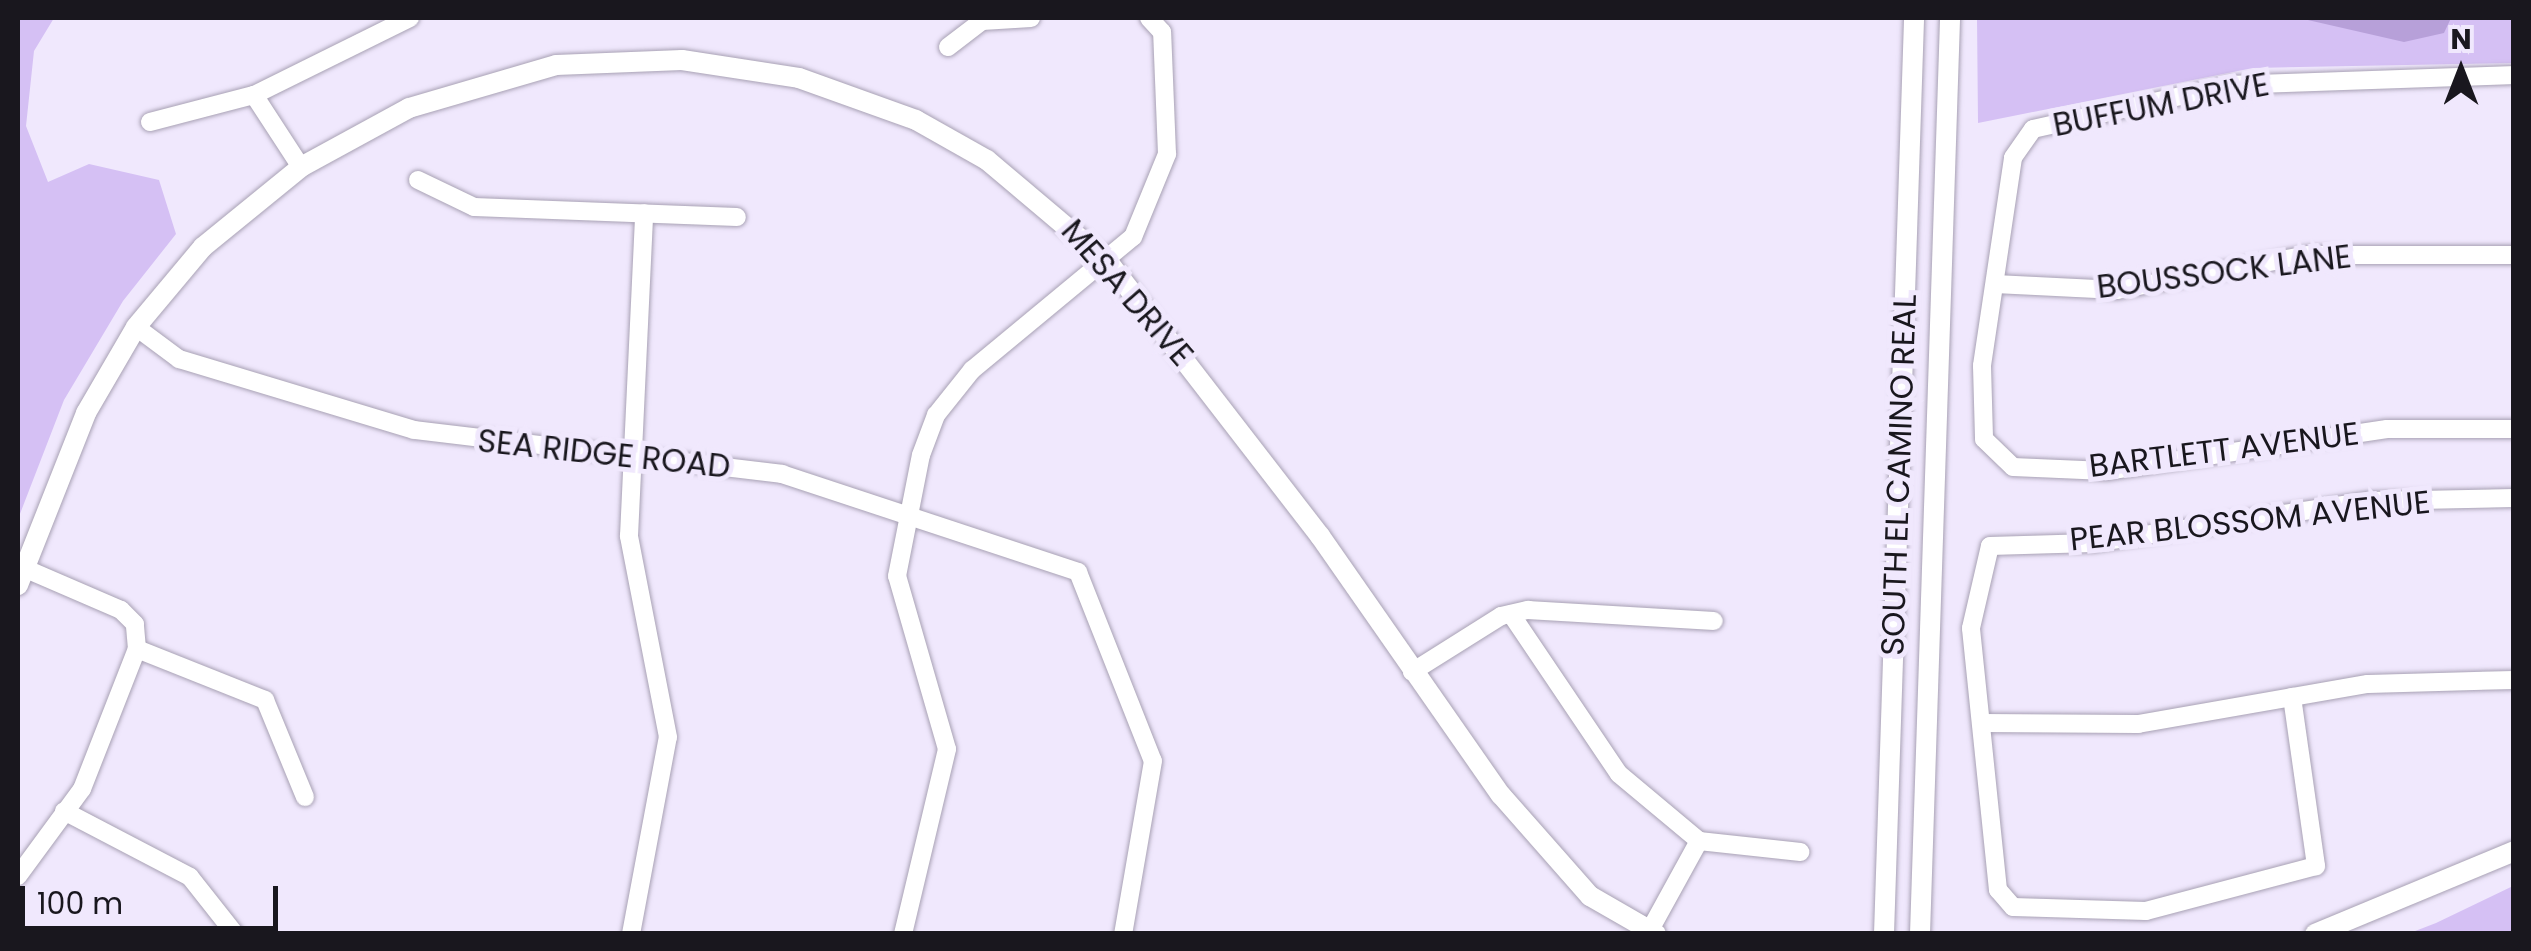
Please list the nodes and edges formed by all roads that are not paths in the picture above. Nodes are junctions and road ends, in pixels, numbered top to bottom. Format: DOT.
graph roads {
  1 [pos="410,18"];
  2 [pos="1030,18"];
  3 [pos="1149,18"];
  4 [pos="1914,18"];
  5 [pos="1950,18"];
  6 [pos="948,47"];
  7 [pos="2514,75"];
  8 [pos="254,95"];
  9 [pos="150,122"];
  10 [pos="302,167"];
  11 [pos="418,180"];
  12 [pos="644,213"];
  13 [pos="737,217"];
  14 [pos="2514,255"];
  15 [pos="1109,263"];
  16 [pos="1995,284"];
  17 [pos="136,327"];
  18 [pos="2514,429"];
  19 [pos="631,457"];
  20 [pos="2514,498"];
  21 [pos="908,510"];
  22 [pos="21,577"];
  23 [pos="1510,614"];
  24 [pos="1714,621"];
  25 [pos="137,649"];
  26 [pos="1412,672"];
  27 [pos="2514,680"];
  28 [pos="2292,698"];
  29 [pos="1980,723"];
  30 [pos="305,797"];
  31 [pos="64,812"];
  32 [pos="1699,841"];
  33 [pos="2514,851"];
  34 [pos="1800,852"];
  35 [pos="18,876"];
  36 [pos="1653,932"];
  37 [pos="234,934"];
  38 [pos="631,934"];
  39 [pos="903,934"];
  40 [pos="1122,934"];
  41 [pos="1884,934"];
  42 [pos="1920,934"];
  43 [pos="2315,934"];
  1 -- 8 [label="street"];
  2 -- 6 [label="street"];
  3 -- 15 [label="street"];
  4 -- 41 [label="main road, SOUTH EL CAMINO REAL"];
  5 -- 42 [label="main road, SOUTH EL CAMINO REAL"];
  7 -- 16 [label="street, BUFFUM DRIVE"];
  8 -- 9 [label="street"];
  8 -- 10 [label="street"];
  10 -- 15 [label="main road, MESA DRIVE"];
  10 -- 17 [label="main road, MESA DRIVE"];
  11 -- 12 [label="street"];
  12 -- 13 [label="street"];
  12 -- 19 [label="street"];
  14 -- 16 [label="street, BOUSSOCK LANE"];
  15 -- 21 [label="street"];
  15 -- 26 [label="main road, MESA DRIVE"];
  16 -- 18 [label="street, BARTLETT AVENUE"];
  17 -- 19 [label="street, SEA RIDGE ROAD"];
  17 -- 22 [label="main road, MESA DRIVE"];
  19 -- 21 [label="street, SEA RIDGE ROAD"];
  19 -- 38 [label="street"];
  20 -- 29 [label="street, PEAR BLOSSOM AVENUE"];
  21 -- 39 [label="street"];
  21 -- 40 [label="street, SEA RIDGE ROAD"];
  22 -- 25 [label="street"];
  23 -- 24 [label="street"];
  23 -- 26 [label="street"];
  23 -- 32 [label="street"];
  25 -- 30 [label="street"];
  25 -- 31 [label="street"];
  26 -- 36 [label="main road, MESA DRIVE"];
  27 -- 28 [label="street"];
  28 -- 29 [label="street"];
  28 -- 29 [label="street, PEAR BLOSSOM AVENUE"];
  31 -- 35 [label="street"];
  31 -- 37 [label="street"];
  32 -- 34 [label="street"];
  32 -- 36 [label="street"];
  33 -- 43 [label="main road"];
}
